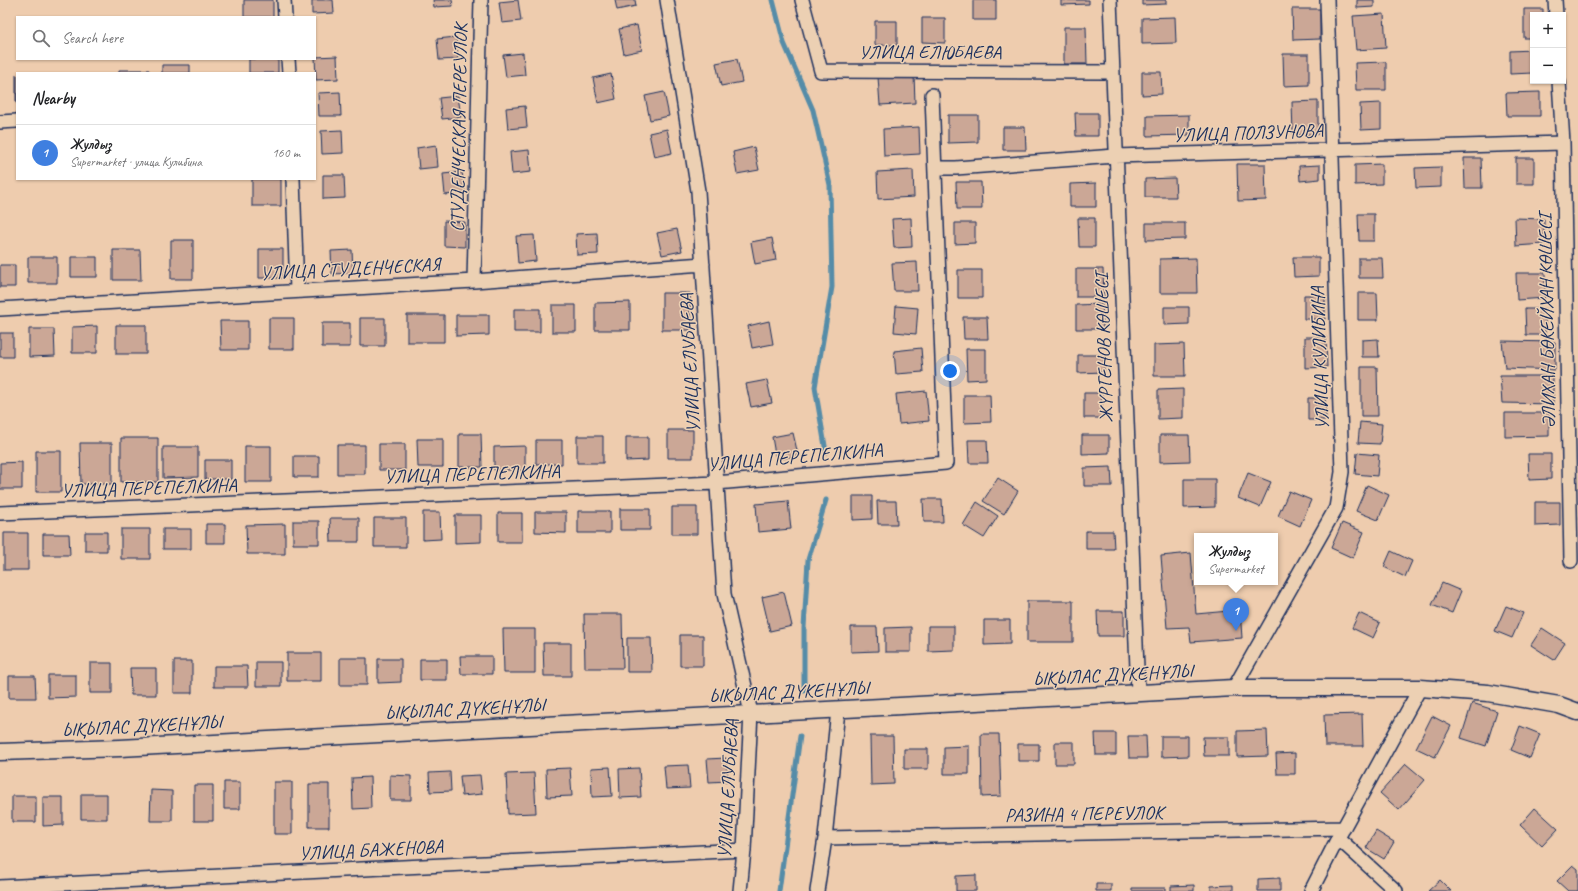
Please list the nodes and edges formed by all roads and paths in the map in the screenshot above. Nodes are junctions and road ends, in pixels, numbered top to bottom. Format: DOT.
graph roads {
  1 [pos="284,0"];
  2 [pos="481,0"];
  3 [pos="668,0"];
  4 [pos="802,0"];
  5 [pos="1110,0"];
  6 [pos="1327,0"];
  7 [pos="1555,0"];
  8 [pos="1556,12"];
  9 [pos="285,16"];
  10 [pos="288,60"];
  11 [pos="289,72"];
  12 [pos="1113,72"];
  13 [pos="1559,84"];
  14 [pos="932,95"];
  15 [pos="16,121"];
  16 [pos="0,122"];
  17 [pos="1563,143"];
  18 [pos="1333,150"];
  19 [pos="1115,156"];
  20 [pos="935,168"];
  21 [pos="293,180"];
  22 [pos="703,264"];
  23 [pos="474,281"];
  24 [pos="297,291"];
  25 [pos="0,309"];
  26 [pos="1572,321"];
  27 [pos="716,483"];
  28 [pos="0,513"];
  29 [pos="1571,561"];
  30 [pos="1234,688"];
  31 [pos="1420,688"];
  32 [pos="1138,693"];
  33 [pos="838,710"];
  34 [pos="1578,712"];
  35 [pos="751,713"];
  36 [pos="0,752"];
  37 [pos="1341,833"];
  38 [pos="825,838"];
  39 [pos="744,850"];
  40 [pos="0,887"];
  41 [pos="740,891"];
  42 [pos="817,891"];
  43 [pos="1312,891"];
  44 [pos="1396,891"];
  1 -- 9 [label="street"];
  2 -- 23 [label="street, СТУДЕНЧЕСКАЯ ПЕРЕУЛОК"];
  3 -- 22 [label="street, УЛИЦА ЕЛУБАЕВА"];
  4 -- 12 [label="street, УЛИЦА ЕЛЮБАЕВА"];
  5 -- 12 [label="street, ЖҮРГЕНОВ КӨШЕСІ"];
  6 -- 18 [label="street, УЛИЦА КУЛИБИНА"];
  7 -- 8 [label="street"];
  10 -- 11 [label="street"];
  12 -- 19 [label="street, ЖҮРГЕНОВ КӨШЕСІ"];
  13 -- 17 [label="street, ӘЛИХАН БӨКЕЙХАН КӨШЕСІ"];
  14 -- 20 [label="street"];
  15 -- 16 [label="street"];
  17 -- 18 [label="street, УЛИЦА ПОЛЗУНОВА"];
  17 -- 26 [label="street, ӘЛИХАН БӨКЕЙХАН КӨШЕСІ"];
  18 -- 19 [label="street, УЛИЦА ПОЛЗУНОВА"];
  18 -- 30 [label="street, УЛИЦА КУЛИБИНА"];
  19 -- 20 [label="street, УЛИЦА ПОЛЗУНОВА"];
  19 -- 32 [label="street, ЖҮРГЕНОВ КӨШЕСІ"];
  20 -- 27 [label="street, УЛИЦА ПЕРЕПЕЛКИНА"];
  21 -- 24 [label="street"];
  22 -- 23 [label="street, УЛИЦА СТУДЕНЧЕСКАЯ"];
  22 -- 27 [label="street, УЛИЦА ЕЛУБАЕВА"];
  23 -- 24 [label="street, УЛИЦА СТУДЕНЧЕСКАЯ"];
  24 -- 25 [label="street, УЛИЦА СТУДЕНЧЕСКАЯ"];
  26 -- 29 [label="street, ӘЛИХАН БӨКЕЙХАН КӨШЕСІ"];
  27 -- 28 [label="street, УЛИЦА ПЕРЕПЕЛКИНА"];
  27 -- 35 [label="street, УЛИЦА ЕЛУБАЕВА"];
  30 -- 31 [label="street, ЫҚЫЛАС ДҮКЕНҰЛЫ"];
  30 -- 32 [label="street, ЫҚЫЛАС ДҮКЕНҰЛЫ"];
  31 -- 34 [label="street, ЫҚЫЛАС ДҮКЕНҰЛЫ"];
  31 -- 37 [label="street"];
  32 -- 33 [label="street, ЫҚЫЛАС ДҮКЕНҰЛЫ"];
  33 -- 35 [label="street, ЫҚЫЛАС ДҮКЕНҰЛЫ"];
  33 -- 38 [label="street"];
  35 -- 36 [label="street, ЫҚЫЛАС ДҮКЕНҰЛЫ"];
  35 -- 39 [label="street, УЛИЦА ЕЛУБАЕВА"];
  37 -- 38 [label="street, РАЗИНА 4 ПЕРЕУЛОК"];
  37 -- 43 [label="street"];
  37 -- 44 [label="street"];
  38 -- 42 [label="street"];
  39 -- 40 [label="street, УЛИЦА БАЖЕНОВА"];
  39 -- 41 [label="street, УЛИЦА ЕЛУБАЕВА"];
}
